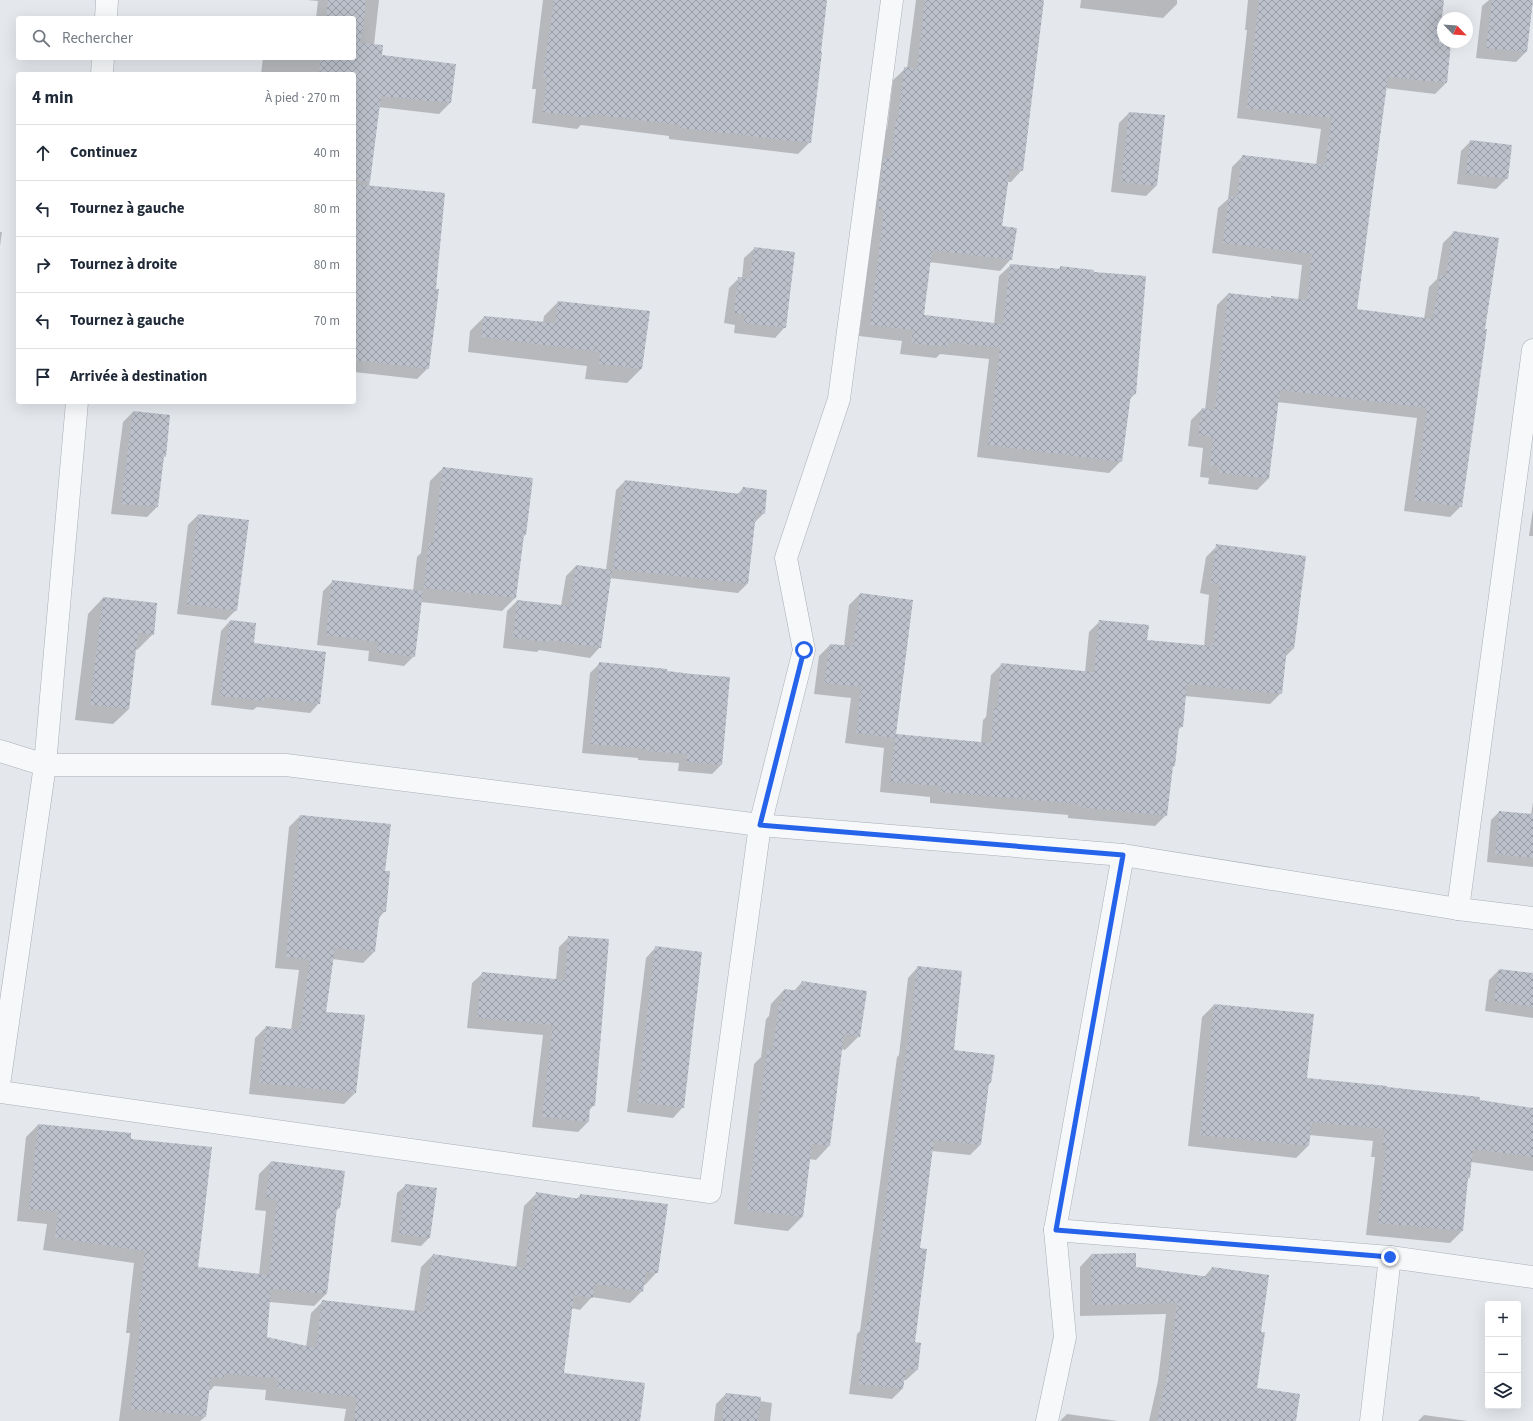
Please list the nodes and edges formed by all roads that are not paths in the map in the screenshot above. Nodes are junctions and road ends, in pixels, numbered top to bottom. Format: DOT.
graph roads {
  1 [pos="107,0"];
  2 [pos="892,0"];
  3 [pos="106,16"];
  4 [pos="103,60"];
  5 [pos="102,72"];
  6 [pos="1533,350"];
  7 [pos="77,404"];
  8 [pos="0,751"];
  9 [pos="45,765"];
  10 [pos="760,825"];
  11 [pos="1123,855"];
  12 [pos="1458,909"];
  13 [pos="1533,918"];
  14 [pos="0,1078"];
  15 [pos="0,1092"];
  16 [pos="1056,1230"];
  17 [pos="1390,1257"];
  18 [pos="1533,1277"];
  19 [pos="1047,1421"];
  20 [pos="1371,1421"];
  1 -- 3 [label="street"];
  2 -- 10 [label="street"];
  4 -- 5 [label="street"];
  6 -- 12 [label="street"];
  7 -- 9 [label="street"];
  8 -- 9 [label="street"];
  9 -- 10 [label="street"];
  9 -- 14 [label="street"];
  10 -- 11 [label="street"];
  10 -- 15 [label="street"];
  11 -- 12 [label="street"];
  11 -- 16 [label="street"];
  12 -- 13 [label="street"];
  16 -- 17 [label="street"];
  16 -- 19 [label="street"];
  17 -- 18 [label="street"];
  17 -- 20 [label="street"];
}
